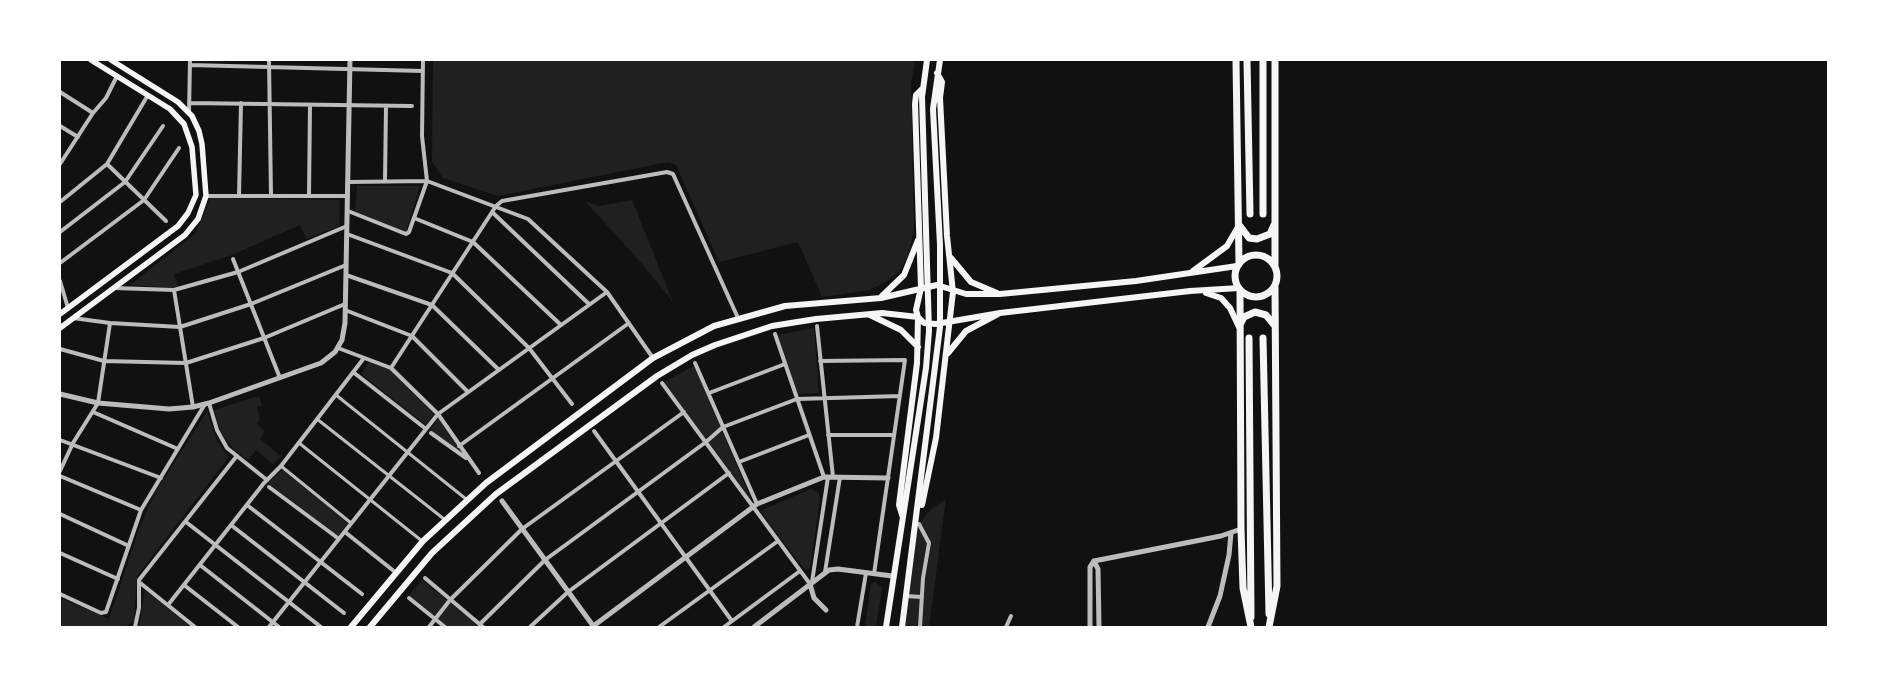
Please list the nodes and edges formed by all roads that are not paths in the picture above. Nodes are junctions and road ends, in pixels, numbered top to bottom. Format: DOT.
graph roads {
  1 [pos="91,60"];
  2 [pos="110,60"];
  3 [pos="270,60"];
  4 [pos="350,60"];
  5 [pos="423,60"];
  6 [pos="927,60"];
  7 [pos="940,60"];
  8 [pos="1236,60"];
  9 [pos="1247,60"];
  10 [pos="1263,60"];
  11 [pos="1275,60"];
  12 [pos="190,62"];
  13 [pos="269,67"];
  14 [pos="350,69"];
  15 [pos="423,71"];
  16 [pos="938,73"];
  17 [pos="117,76"];
  18 [pos="60,92"];
  19 [pos="922,93"];
  20 [pos="148,95"];
  21 [pos="189,103"];
  22 [pos="241,104"];
  23 [pos="270,104"];
  24 [pos="310,105"];
  25 [pos="349,105"];
  26 [pos="386,106"];
  27 [pos="412,106"];
  28 [pos="189,112"];
  29 [pos="93,113"];
  30 [pos="60,126"];
  31 [pos="163,126"];
  32 [pos="78,138"];
  33 [pos="179,148"];
  34 [pos="60,164"];
  35 [pos="107,164"];
  36 [pos="385,181"];
  37 [pos="427,181"];
  38 [pos="125,182"];
  39 [pos="348,182"];
  40 [pos="206,196"];
  41 [pos="239,196"];
  42 [pos="271,196"];
  43 [pos="308,196"];
  44 [pos="348,196"];
  45 [pos="144,200"];
  46 [pos="60,202"];
  47 [pos="496,206"];
  48 [pos="348,211"];
  49 [pos="492,212"];
  50 [pos="1250,214"];
  51 [pos="1263,214"];
  52 [pos="1238,216"];
  53 [pos="1276,216"];
  54 [pos="414,218"];
  55 [pos="166,221"];
  56 [pos="347,226"];
  57 [pos="1238,227"];
  58 [pos="60,232"];
  59 [pos="347,234"];
  60 [pos="919,237"];
  61 [pos="473,242"];
  62 [pos="950,256"];
  63 [pos="233,259"];
  64 [pos="60,263"];
  65 [pos="346,265"];
  66 [pos="1238,265"];
  67 [pos="1275,266"];
  68 [pos="238,272"];
  69 [pos="1190,273"];
  70 [pos="452,274"];
  71 [pos="346,275"];
  72 [pos="60,281"];
  73 [pos="1275,287"];
  74 [pos="113,288"];
  75 [pos="921,288"];
  76 [pos="1240,289"];
  77 [pos="174,290"];
  78 [pos="1190,291"];
  79 [pos="607,292"];
  80 [pos="953,292"];
  81 [pos="1000,294"];
  82 [pos="881,298"];
  83 [pos="251,304"];
  84 [pos="346,304"];
  85 [pos="589,304"];
  86 [pos="432,305"];
  87 [pos="68,308"];
  88 [pos="345,310"];
  89 [pos="1000,313"];
  90 [pos="60,314"];
  91 [pos="869,314"];
  92 [pos="918,317"];
  93 [pos="73,318"];
  94 [pos="738,318"];
  95 [pos="952,320"];
  96 [pos="110,323"];
  97 [pos="629,323"];
  98 [pos="560,325"];
  99 [pos="817,326"];
  100 [pos="180,327"];
  101 [pos="1239,327"];
  102 [pos="60,328"];
  103 [pos="1276,328"];
  104 [pos="775,334"];
  105 [pos="412,336"];
  106 [pos="264,338"];
  107 [pos="1249,338"];
  108 [pos="1263,338"];
  109 [pos="918,347"];
  110 [pos="338,348"];
  111 [pos="529,348"];
  112 [pos="60,349"];
  113 [pos="946,356"];
  114 [pos="364,358"];
  115 [pos="653,358"];
  116 [pos="104,361"];
  117 [pos="820,361"];
  118 [pos="186,363"];
  119 [pos="696,363"];
  120 [pos="785,364"];
  121 [pos="391,368"];
  122 [pos="499,370"];
  123 [pos="353,372"];
  124 [pos="280,378"];
  125 [pos="552,378"];
  126 [pos="662,383"];
  127 [pos="468,392"];
  128 [pos="708,393"];
  129 [pos="60,394"];
  130 [pos="336,395"];
  131 [pos="824,396"];
  132 [pos="900,396"];
  133 [pos="797,399"];
  134 [pos="98,403"];
  135 [pos="207,404"];
  136 [pos="572,404"];
  137 [pos="193,407"];
  138 [pos="93,412"];
  139 [pos="684,412"];
  140 [pos="438,414"];
  141 [pos="317,419"];
  142 [pos="724,427"];
  143 [pos="426,429"];
  144 [pos="594,431"];
  145 [pos="431,433"];
  146 [pos="810,435"];
  147 [pos="828,435"];
  148 [pos="894,435"];
  149 [pos="60,440"];
  150 [pos="299,442"];
  151 [pos="706,442"];
  152 [pos="73,443"];
  153 [pos="459,446"];
  154 [pos="178,449"];
  155 [pos="408,452"];
  156 [pos="236,458"];
  157 [pos="468,460"];
  158 [pos="615,461"];
  159 [pos="739,462"];
  160 [pos="281,466"];
  161 [pos="60,471"];
  162 [pos="479,473"];
  163 [pos="729,473"];
  164 [pos="389,475"];
  165 [pos="60,476"];
  166 [pos="828,477"];
  167 [pos="161,478"];
  168 [pos="840,478"];
  169 [pos="888,478"];
  170 [pos="267,480"];
  171 [pos="268,487"];
  172 [pos="638,492"];
  173 [pos="370,499"];
  174 [pos="466,499"];
  175 [pos="502,501"];
  176 [pos="247,505"];
  177 [pos="755,505"];
  178 [pos="141,510"];
  179 [pos="60,514"];
  180 [pos="903,517"];
  181 [pos="444,519"];
  182 [pos="186,522"];
  183 [pos="351,523"];
  184 [pos="660,524"];
  185 [pos="919,524"];
  186 [pos="231,525"];
  187 [pos="522,529"];
  188 [pos="1241,529"];
  189 [pos="344,532"];
  190 [pos="1231,533"];
  191 [pos="339,539"];
  192 [pos="778,540"];
  193 [pos="914,540"];
  194 [pos="422,541"];
  195 [pos="216,545"];
  196 [pos="129,546"];
  197 [pos="60,553"];
  198 [pos="685,558"];
  199 [pos="545,560"];
  200 [pos="1094,561"];
  201 [pos="320,562"];
  202 [pos="200,565"];
  203 [pos="800,571"];
  204 [pos="395,572"];
  205 [pos="825,572"];
  206 [pos="866,573"];
  207 [pos="874,574"];
  208 [pos="892,576"];
  209 [pos="425,578"];
  210 [pos="118,579"];
  211 [pos="139,582"];
  212 [pos="304,582"];
  213 [pos="811,583"];
  214 [pos="184,585"];
  215 [pos="709,590"];
  216 [pos="568,592"];
  217 [pos="60,594"];
  218 [pos="362,594"];
  219 [pos="906,596"];
  220 [pos="922,597"];
  221 [pos="409,598"];
  222 [pos="450,600"];
  223 [pos="289,602"];
  224 [pos="168,605"];
  225 [pos="826,610"];
  226 [pos="344,613"];
  227 [pos="1011,616"];
  228 [pos="435,619"];
  229 [pos="732,621"];
  230 [pos="273,622"];
  231 [pos="137,626"];
  232 [pos="481,626"];
  233 [pos="196,627"];
  234 [pos="238,627"];
  235 [pos="269,627"];
  236 [pos="279,627"];
  237 [pos="321,627"];
  238 [pos="351,627"];
  239 [pos="370,627"];
  240 [pos="429,627"];
  241 [pos="445,627"];
  242 [pos="530,627"];
  243 [pos="593,627"];
  244 [pos="659,627"];
  245 [pos="724,627"];
  246 [pos="754,627"];
  247 [pos="857,627"];
  248 [pos="886,627"];
  249 [pos="902,627"];
  250 [pos="920,627"];
  251 [pos="1006,627"];
  252 [pos="1090,627"];
  253 [pos="1099,627"];
  254 [pos="1208,627"];
  255 [pos="1251,627"];
  256 [pos="1269,627"];
  1 -- 17 [label="main road"];
  2 -- 28 [label="main road"];
  3 -- 13 [label="street"];
  4 -- 14 [label="street"];
  5 -- 15 [label="street"];
  6 -- 19 [label="main road"];
  7 -- 16 [label="main road"];
  8 -- 52 [label="highway"];
  9 -- 50 [label="highway"];
  10 -- 51 [label="highway"];
  11 -- 53 [label="highway"];
  12 -- 13 [label="street"];
  12 -- 21 [label="street"];
  13 -- 14 [label="street"];
  13 -- 23 [label="street"];
  14 -- 15 [label="street"];
  14 -- 25 [label="street"];
  15 -- 37 [label="street"];
  16 -- 62 [label="main road"];
  16 -- 193 [label="main road"];
  17 -- 20 [label="main road"];
  17 -- 29 [label="street"];
  18 -- 29 [label="street"];
  19 -- 60 [label="main road"];
  19 -- 180 [label="main road"];
  20 -- 35 [label="street"];
  20 -- 87 [label="main road"];
  21 -- 22 [label="street"];
  21 -- 28 [label="street"];
  22 -- 23 [label="street"];
  22 -- 41 [label="street"];
  23 -- 24 [label="street"];
  23 -- 42 [label="street"];
  24 -- 25 [label="street"];
  24 -- 43 [label="street"];
  25 -- 26 [label="street"];
  25 -- 39 [label="street"];
  26 -- 27 [label="street"];
  26 -- 36 [label="street"];
  28 -- 40 [label="main road"];
  29 -- 32 [label="street"];
  30 -- 32 [label="street"];
  31 -- 38 [label="street"];
  32 -- 34 [label="street"];
  33 -- 45 [label="street"];
  35 -- 38 [label="street"];
  35 -- 46 [label="street"];
  36 -- 37 [label="street"];
  36 -- 39 [label="street"];
  37 -- 47 [label="street"];
  37 -- 54 [label="street"];
  38 -- 45 [label="street"];
  38 -- 58 [label="street"];
  39 -- 44 [label="street"];
  40 -- 41 [label="street"];
  40 -- 74 [label="main road"];
  41 -- 42 [label="street"];
  42 -- 43 [label="street"];
  43 -- 44 [label="street"];
  44 -- 48 [label="street"];
  45 -- 55 [label="street"];
  45 -- 64 [label="street"];
  47 -- 49 [label="street"];
  47 -- 79 [label="street"];
  47 -- 94 [label="street"];
  48 -- 54 [label="street"];
  48 -- 56 [label="street"];
  49 -- 61 [label="street"];
  49 -- 85 [label="street"];
  52 -- 53 [label="highway"];
  52 -- 57 [label="highway"];
  53 -- 67 [label="highway"];
  54 -- 61 [label="street"];
  56 -- 59 [label="street"];
  56 -- 68 [label="street"];
  57 -- 66 [label="highway"];
  57 -- 69 [label="main road"];
  59 -- 65 [label="street"];
  59 -- 70 [label="street"];
  60 -- 75 [label="main road"];
  60 -- 82 [label="main road"];
  61 -- 70 [label="street"];
  61 -- 98 [label="street"];
  62 -- 80 [label="main road"];
  62 -- 81 [label="main road"];
  63 -- 68 [label="street"];
  65 -- 71 [label="street"];
  65 -- 83 [label="street"];
  66 -- 67 [label="highway"];
  66 -- 69 [label="main road"];
  66 -- 76 [label="highway"];
  67 -- 73 [label="highway"];
  68 -- 77 [label="street"];
  68 -- 83 [label="street"];
  69 -- 81 [label="main road"];
  70 -- 86 [label="street"];
  70 -- 111 [label="street"];
  71 -- 84 [label="street"];
  71 -- 86 [label="street"];
  72 -- 87 [label="street"];
  73 -- 76 [label="highway"];
  73 -- 103 [label="highway"];
  74 -- 77 [label="street"];
  74 -- 93 [label="main road"];
  75 -- 80 [label="main road"];
  75 -- 82 [label="main road"];
  75 -- 92 [label="main road"];
  76 -- 78 [label="main road"];
  76 -- 101 [label="highway"];
  77 -- 100 [label="street"];
  78 -- 89 [label="main road"];
  78 -- 101 [label="main road"];
  79 -- 85 [label="street"];
  79 -- 97 [label="street"];
  80 -- 81 [label="main road"];
  80 -- 95 [label="main road"];
  82 -- 94 [label="main road"];
  83 -- 100 [label="street"];
  83 -- 106 [label="street"];
  84 -- 88 [label="street"];
  84 -- 106 [label="street"];
  85 -- 98 [label="street"];
  86 -- 105 [label="street"];
  86 -- 122 [label="street"];
  87 -- 90 [label="main road"];
  88 -- 105 [label="street"];
  88 -- 110 [label="street"];
  89 -- 95 [label="main road"];
  89 -- 113 [label="main road"];
  91 -- 92 [label="main road"];
  91 -- 109 [label="main road"];
  91 -- 239 [label="main road"];
  92 -- 95 [label="main road"];
  92 -- 109 [label="main road"];
  93 -- 96 [label="street"];
  93 -- 102 [label="main road"];
  94 -- 115 [label="main road"];
  95 -- 113 [label="main road"];
  96 -- 100 [label="street"];
  96 -- 116 [label="street"];
  97 -- 115 [label="street"];
  97 -- 125 [label="street"];
  98 -- 111 [label="street"];
  99 -- 117 [label="street"];
  100 -- 118 [label="street"];
  101 -- 103 [label="highway"];
  101 -- 188 [label="highway"];
  103 -- 256 [label="highway"];
  104 -- 120 [label="street"];
  105 -- 121 [label="street"];
  105 -- 127 [label="street"];
  106 -- 118 [label="street"];
  106 -- 124 [label="street"];
  107 -- 255 [label="highway"];
  108 -- 256 [label="highway"];
  109 -- 180 [label="main road"];
  110 -- 114 [label="street"];
  110 -- 124 [label="street"];
  111 -- 122 [label="street"];
  111 -- 125 [label="street"];
  112 -- 116 [label="street"];
  113 -- 185 [label="main road"];
  114 -- 121 [label="street"];
  114 -- 123 [label="street"];
  115 -- 174 [label="main road"];
  116 -- 118 [label="street"];
  116 -- 134 [label="street"];
  117 -- 131 [label="street"];
  117 -- 132 [label="street"];
  118 -- 137 [label="street"];
  119 -- 128 [label="street"];
  120 -- 128 [label="street"];
  120 -- 133 [label="street"];
  121 -- 140 [label="street"];
  122 -- 127 [label="street"];
  123 -- 130 [label="street"];
  123 -- 143 [label="street"];
  124 -- 135 [label="street"];
  125 -- 136 [label="street"];
  125 -- 153 [label="street"];
  126 -- 139 [label="street"];
  127 -- 140 [label="street"];
  128 -- 142 [label="street"];
  129 -- 134 [label="street"];
  130 -- 141 [label="street"];
  130 -- 155 [label="street"];
  131 -- 132 [label="street"];
  131 -- 133 [label="street"];
  131 -- 147 [label="street"];
  132 -- 148 [label="street"];
  133 -- 142 [label="street"];
  133 -- 146 [label="street"];
  134 -- 137 [label="street"];
  134 -- 138 [label="street"];
  135 -- 137 [label="street"];
  135 -- 154 [label="street"];
  135 -- 156 [label="street"];
  138 -- 152 [label="street"];
  138 -- 154 [label="street"];
  139 -- 151 [label="street"];
  139 -- 158 [label="street"];
  140 -- 143 [label="street"];
  140 -- 153 [label="street"];
  141 -- 150 [label="street"];
  141 -- 164 [label="street"];
  142 -- 151 [label="street"];
  142 -- 159 [label="street"];
  143 -- 155 [label="street"];
  144 -- 158 [label="street"];
  145 -- 157 [label="street"];
  146 -- 159 [label="street"];
  146 -- 166 [label="street"];
  147 -- 148 [label="street"];
  147 -- 166 [label="street"];
  148 -- 169 [label="street"];
  149 -- 152 [label="street"];
  150 -- 160 [label="street"];
  150 -- 173 [label="street"];
  151 -- 163 [label="street"];
  151 -- 172 [label="street"];
  152 -- 161 [label="street"];
  152 -- 167 [label="street"];
  153 -- 157 [label="street"];
  154 -- 167 [label="street"];
  155 -- 164 [label="street"];
  155 -- 174 [label="street"];
  156 -- 170 [label="street"];
  156 -- 182 [label="street"];
  157 -- 162 [label="street"];
  158 -- 172 [label="street"];
  158 -- 187 [label="street"];
  159 -- 177 [label="street"];
  160 -- 170 [label="street"];
  160 -- 183 [label="street"];
  163 -- 177 [label="street"];
  163 -- 184 [label="street"];
  164 -- 173 [label="street"];
  164 -- 181 [label="street"];
  165 -- 178 [label="street"];
  166 -- 168 [label="street"];
  166 -- 177 [label="street"];
  166 -- 213 [label="street"];
  167 -- 178 [label="street"];
  168 -- 169 [label="street"];
  168 -- 205 [label="street"];
  169 -- 207 [label="street"];
  170 -- 176 [label="street"];
  171 -- 191 [label="street"];
  172 -- 184 [label="street"];
  172 -- 199 [label="street"];
  173 -- 183 [label="street"];
  173 -- 194 [label="street"];
  174 -- 181 [label="main road"];
  175 -- 187 [label="street"];
  176 -- 186 [label="street"];
  176 -- 201 [label="street"];
  177 -- 192 [label="street"];
  177 -- 198 [label="street"];
  178 -- 196 [label="street"];
  179 -- 196 [label="street"];
  180 -- 208 [label="main road"];
  181 -- 194 [label="main road"];
  182 -- 195 [label="street"];
  182 -- 211 [label="street"];
  183 -- 189 [label="street"];
  184 -- 198 [label="street"];
  184 -- 216 [label="street"];
  185 -- 193 [label="main road"];
  185 -- 220 [label="street"];
  186 -- 195 [label="street"];
  186 -- 212 [label="street"];
  187 -- 199 [label="street"];
  187 -- 222 [label="street"];
  188 -- 190 [label="street"];
  188 -- 255 [label="highway"];
  189 -- 191 [label="street"];
  189 -- 204 [label="street"];
  190 -- 200 [label="street"];
  190 -- 254 [label="street"];
  191 -- 201 [label="street"];
  192 -- 203 [label="street"];
  192 -- 215 [label="street"];
  193 -- 219 [label="main road"];
  194 -- 204 [label="main road"];
  195 -- 202 [label="street"];
  195 -- 223 [label="street"];
  196 -- 210 [label="street"];
  197 -- 210 [label="street"];
  198 -- 215 [label="street"];
  198 -- 243 [label="street"];
  199 -- 216 [label="street"];
  199 -- 232 [label="street"];
  200 -- 252 [label="street"];
  200 -- 253 [label="street"];
  201 -- 212 [label="street"];
  201 -- 218 [label="street"];
  202 -- 214 [label="street"];
  202 -- 230 [label="street"];
  203 -- 213 [label="street"];
  203 -- 229 [label="street"];
  204 -- 238 [label="main road"];
  205 -- 206 [label="street"];
  205 -- 213 [label="street"];
  206 -- 207 [label="street"];
  206 -- 247 [label="street"];
  207 -- 208 [label="street"];
  208 -- 248 [label="main road"];
  209 -- 222 [label="street"];
  210 -- 217 [label="street"];
  211 -- 224 [label="street"];
  211 -- 231 [label="street"];
  212 -- 223 [label="street"];
  212 -- 226 [label="street"];
  213 -- 225 [label="street"];
  213 -- 246 [label="street"];
  214 -- 224 [label="street"];
  214 -- 234 [label="street"];
  215 -- 229 [label="street"];
  215 -- 244 [label="street"];
  216 -- 242 [label="street"];
  216 -- 243 [label="street"];
  219 -- 220 [label="street"];
  219 -- 249 [label="main road"];
  220 -- 250 [label="street"];
  221 -- 228 [label="street"];
  222 -- 228 [label="street"];
  222 -- 232 [label="street"];
  223 -- 230 [label="street"];
  223 -- 237 [label="street"];
  224 -- 233 [label="street"];
  227 -- 251 [label="street"];
  228 -- 240 [label="street"];
  228 -- 241 [label="street"];
  229 -- 245 [label="street"];
  230 -- 235 [label="street"];
  230 -- 236 [label="street"];
}
